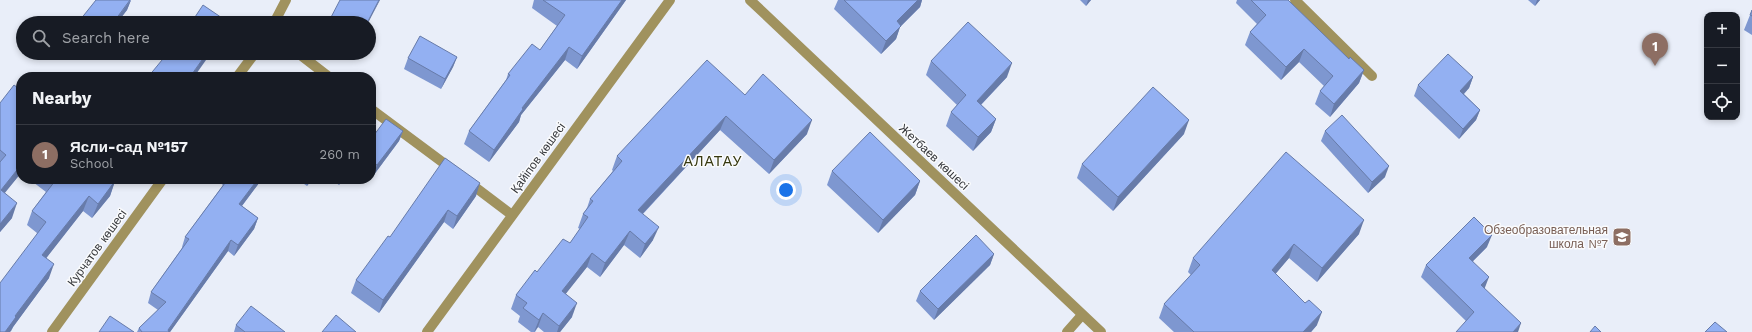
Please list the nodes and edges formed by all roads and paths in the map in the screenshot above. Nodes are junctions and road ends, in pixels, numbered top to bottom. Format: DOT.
graph roads {
  1 [pos="286,0"];
  2 [pos="670,0"];
  3 [pos="750,0"];
  4 [pos="1294,0"];
  5 [pos="278,16"];
  6 [pos="249,60"];
  7 [pos="307,60"];
  8 [pos="241,72"];
  9 [pos="323,72"];
  10 [pos="1372,76"];
  11 [pos="376,112"];
  12 [pos="159,184"];
  13 [pos="512,215"];
  14 [pos="1082,315"];
  15 [pos="52,332"];
  16 [pos="427,332"];
  17 [pos="1067,332"];
  18 [pos="1101,332"];
  1 -- 5 [label="street"];
  2 -- 13 [label="street, Қайіпов көшесі"];
  3 -- 14 [label="street, Жетбаев көшесі"];
  4 -- 10 [label="street"];
  6 -- 8 [label="street"];
  7 -- 9 [label="street"];
  11 -- 13 [label="street"];
  12 -- 15 [label="street, Курчатов көшесі"];
  13 -- 16 [label="street, Қайіпов көшесі"];
  14 -- 17 [label="street"];
  14 -- 18 [label="street, Жетбаев көшесі"];
}
